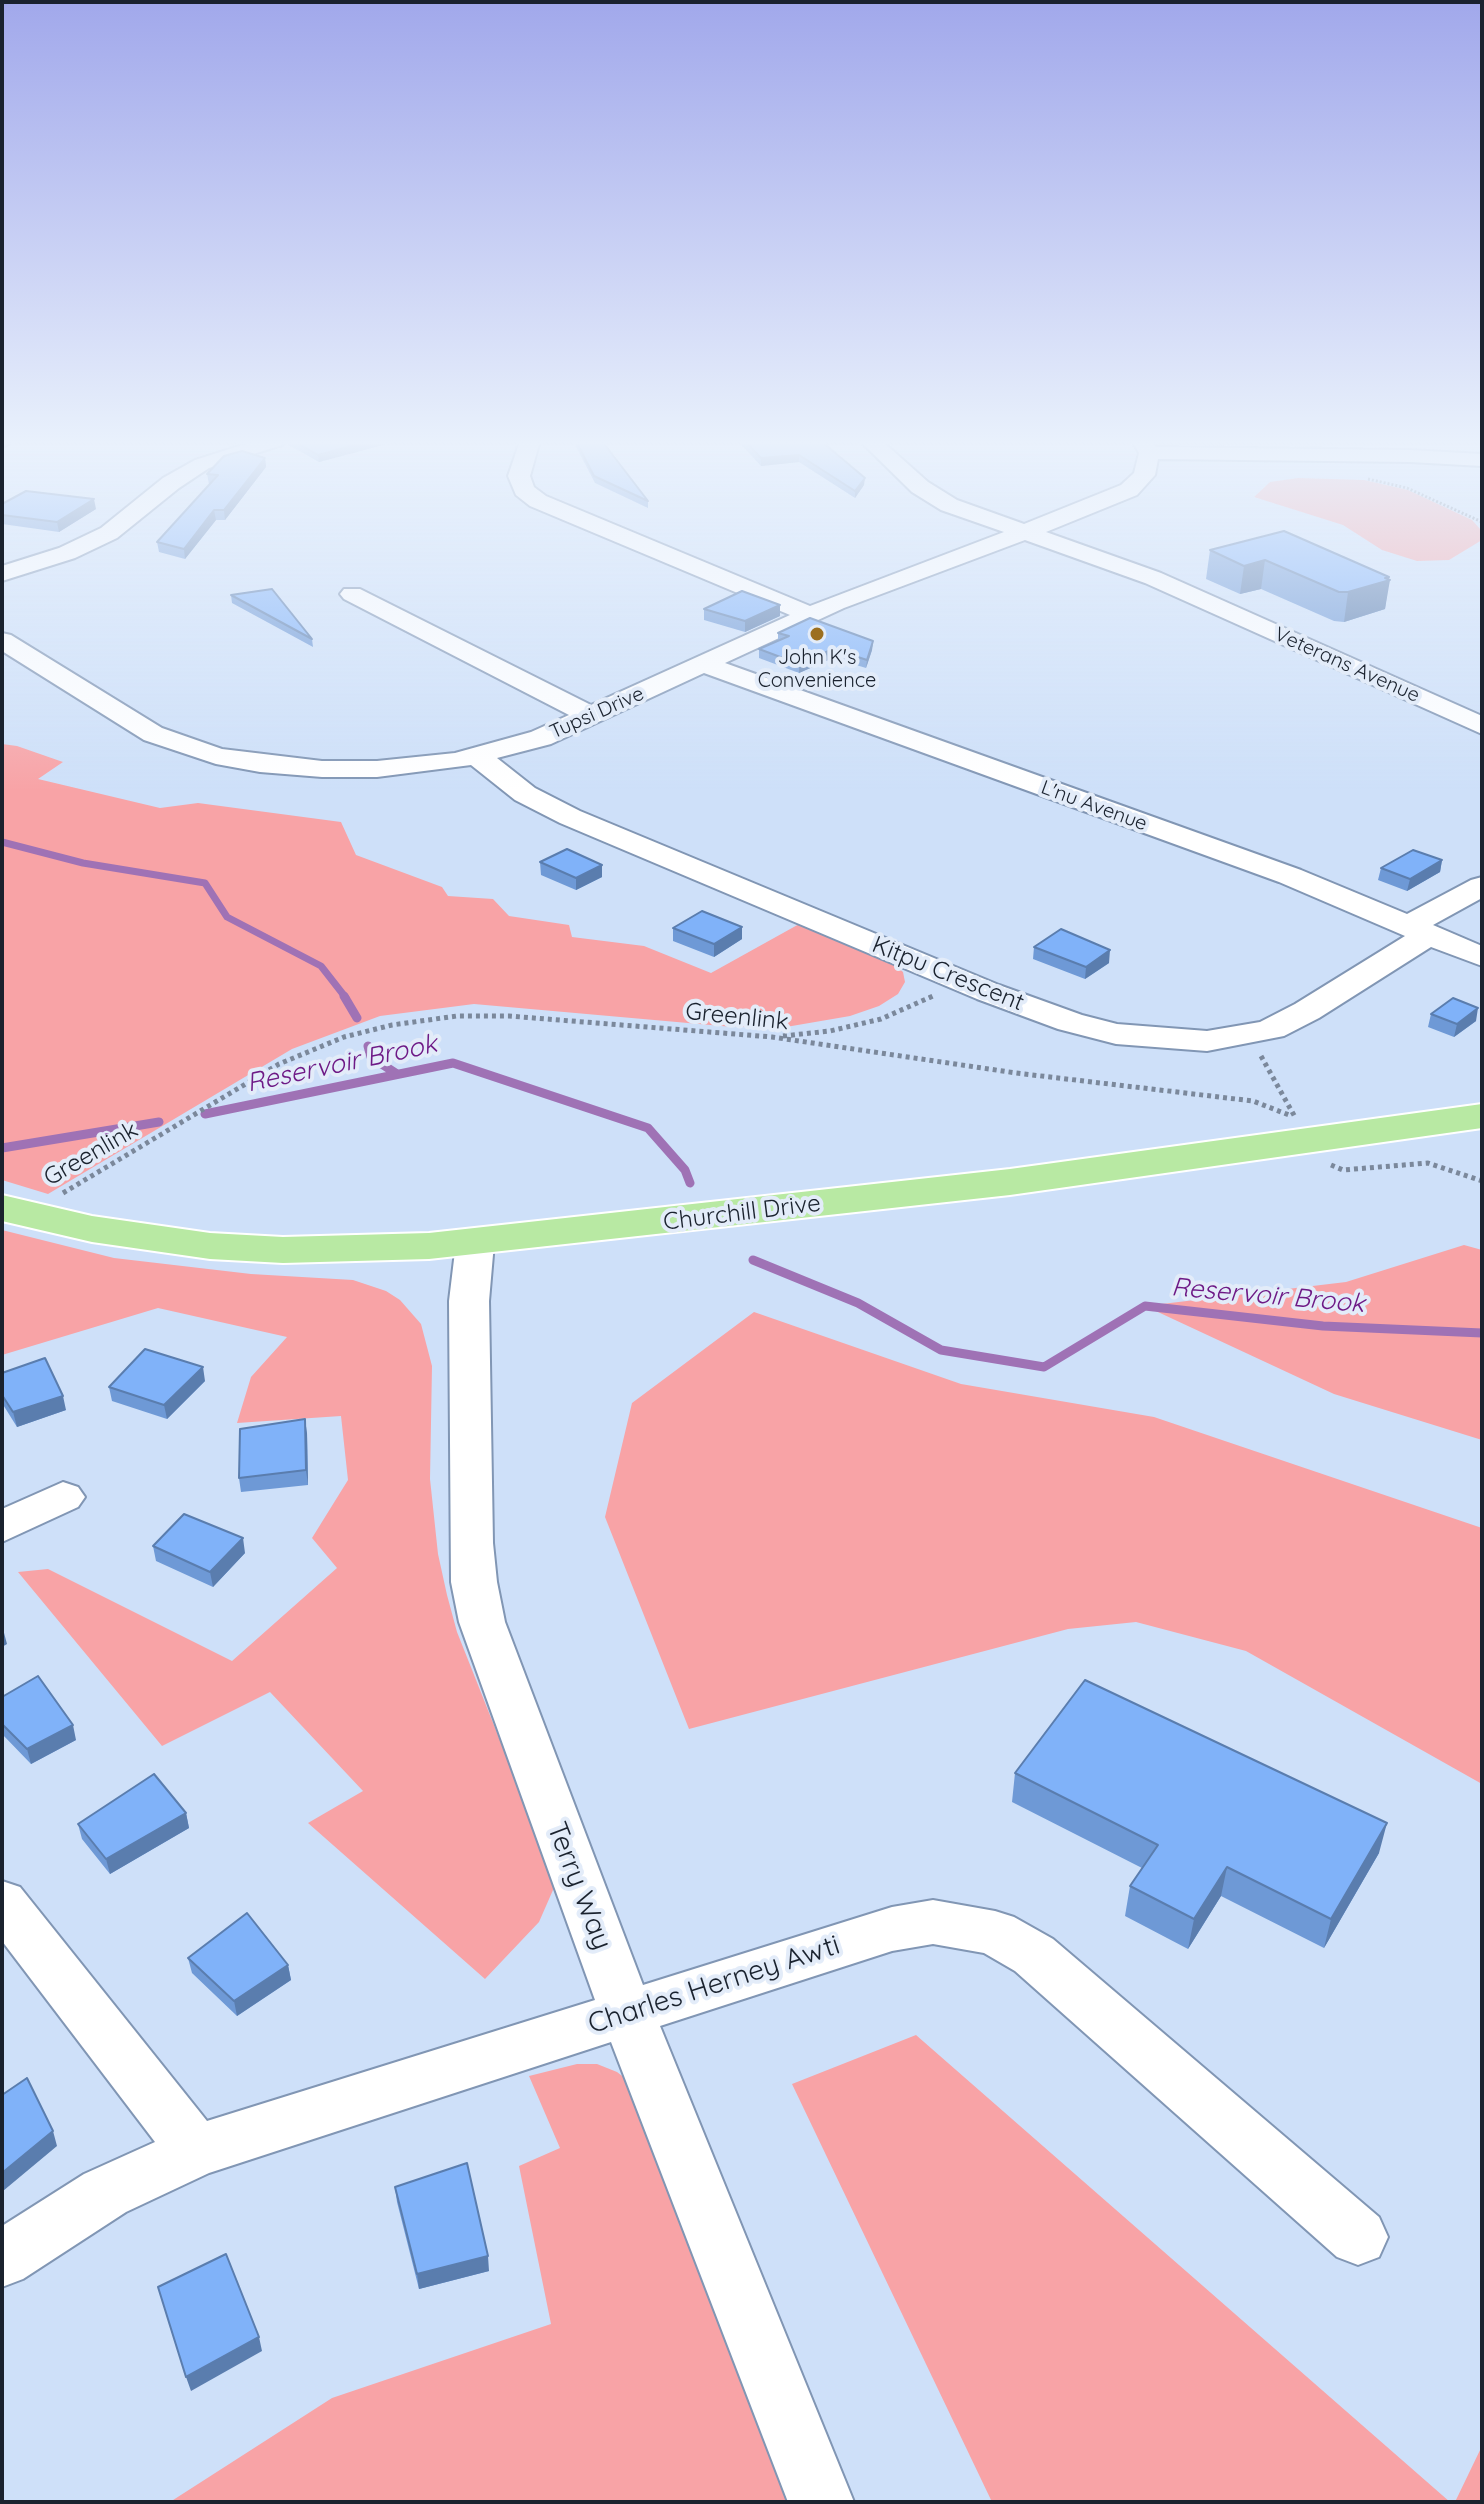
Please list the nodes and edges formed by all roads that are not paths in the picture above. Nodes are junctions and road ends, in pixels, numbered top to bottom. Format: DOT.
graph roads {
  1 [pos="52,558"];
  2 [pos="674,558"];
  3 [pos="956,558"];
  4 [pos="1097,558"];
  5 [pos="2,574"];
  6 [pos="352,594"];
  7 [pos="809,614"];
  8 [pos="2,640"];
  9 [pos="703,664"];
  10 [pos="591,716"];
  11 [pos="1482,726"];
  12 [pos="478,757"];
  13 [pos="1482,886"];
  14 [pos="1419,930"];
  15 [pos="1482,957"];
  16 [pos="1482,1116"];
  17 [pos="10,1210"];
  18 [pos="475,1243"];
  19 [pos="63,1497"];
  20 [pos="2,1527"];
  21 [pos="2,1902"];
  22 [pos="627,2013"];
  23 [pos="196,2151"];
  24 [pos="1358,2237"];
  25 [pos="2,2259"];
  26 [pos="821,2502"];
  1 -- 5 [label="street"];
  2 -- 7 [label="street"];
  3 -- 7 [label="street, Tupsi Drive"];
  4 -- 11 [label="street, Veterans Avenue"];
  6 -- 10 [label="street"];
  7 -- 9 [label="street, Tupsi Drive"];
  8 -- 12 [label="street, Tupsi Drive"];
  9 -- 10 [label="street, Tupsi Drive"];
  9 -- 14 [label="street, L'nu Avenue"];
  10 -- 12 [label="street, Tupsi Drive"];
  12 -- 14 [label="street, Kitpu Crescent"];
  13 -- 14 [label="street, Kitpu Crescent"];
  14 -- 15 [label="street, L'nu Avenue"];
  16 -- 18 [label="main road, Churchill Drive"];
  17 -- 18 [label="main road, Churchill Drive"];
  18 -- 22 [label="street, Terry Way"];
  19 -- 20 [label="street"];
  21 -- 23 [label="street"];
  22 -- 23 [label="street, Charles Herney Awti"];
  22 -- 24 [label="street, Charles Herney Awti"];
  22 -- 26 [label="street, Terry Way"];
  23 -- 25 [label="street, Charles Herney Awti"];
}
